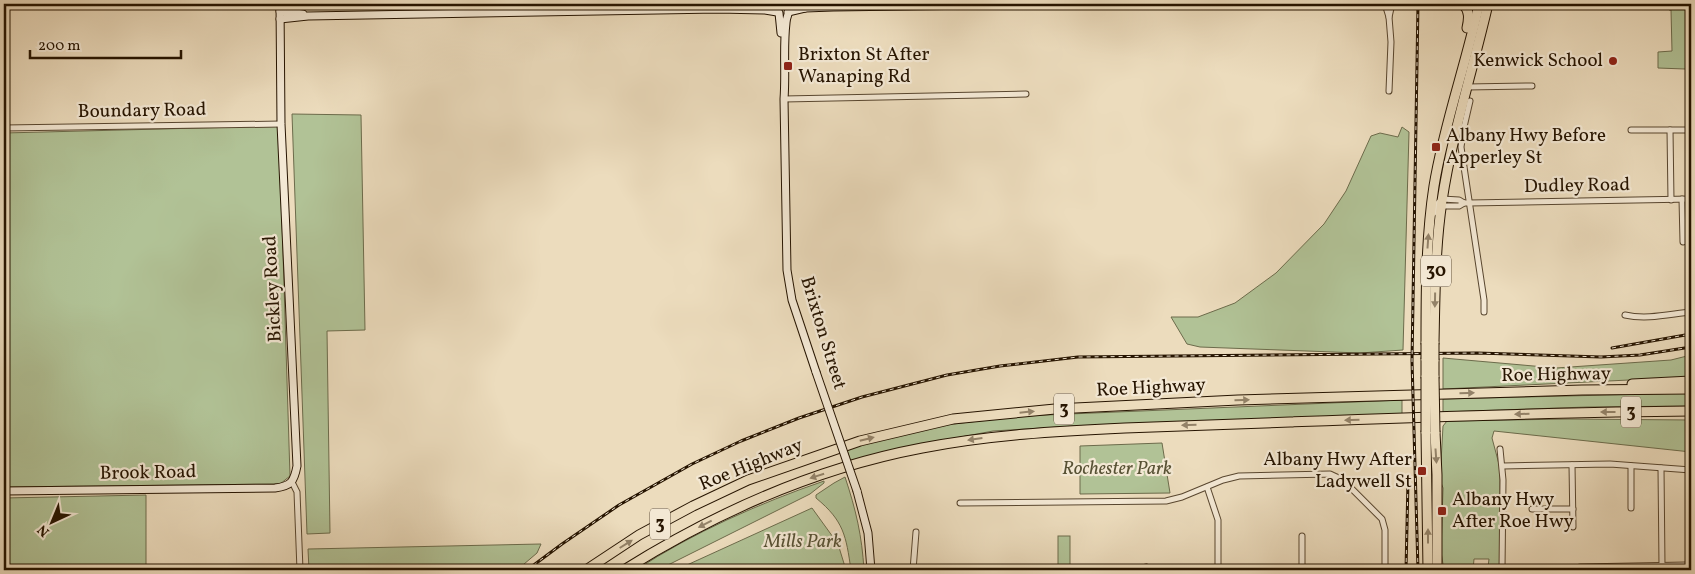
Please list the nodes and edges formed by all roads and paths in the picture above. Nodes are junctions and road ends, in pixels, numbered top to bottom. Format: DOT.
graph roads {
  1 [pos="789,4"];
  2 [pos="969,4"];
  3 [pos="1036,4"];
  4 [pos="1057,4"];
  5 [pos="1385,4"];
  6 [pos="1392,4"];
  7 [pos="1463,4"];
  8 [pos="1479,4"];
  9 [pos="1488,4"];
  10 [pos="777,8"];
  11 [pos="805,8"];
  12 [pos="280,11"];
  13 [pos="788,13"];
  14 [pos="1389,17"];
  15 [pos="1466,52"];
  16 [pos="1467,86"];
  17 [pos="1532,86"];
  18 [pos="1389,91"];
  19 [pos="1026,94"];
  20 [pos="784,99"];
  21 [pos="1470,101"];
  22 [pos="281,124"];
  23 [pos="4,128"];
  24 [pos="1631,130"];
  25 [pos="1670,130"];
  26 [pos="1691,130"];
  27 [pos="1434,187"];
  28 [pos="1682,199"];
  29 [pos="1691,199"];
  30 [pos="1671,200"];
  31 [pos="1440,203"];
  32 [pos="1466,203"];
  33 [pos="1429,224"];
  34 [pos="1683,242"];
  35 [pos="1484,312"];
  36 [pos="1691,312"];
  37 [pos="1626,316"];
  38 [pos="1430,343"];
  39 [pos="1691,381"];
  40 [pos="1691,389"];
  41 [pos="1582,390"];
  42 [pos="1691,411"];
  43 [pos="1431,432"];
  44 [pos="1500,448"];
  45 [pos="1572,465"];
  46 [pos="1503,466"];
  47 [pos="1631,466"];
  48 [pos="1662,468"];
  49 [pos="1691,470"];
  50 [pos="292,482"];
  51 [pos="1207,487"];
  52 [pos="4,491"];
  53 [pos="960,503"];
  54 [pos="1532,508"];
  55 [pos="1573,508"];
  56 [pos="1631,508"];
  57 [pos="1573,527"];
  58 [pos="916,532"];
  59 [pos="1302,536"];
  60 [pos="1579,560"];
  61 [pos="1662,565"];
  62 [pos="1686,565"];
  63 [pos="1146,567"];
  64 [pos="1581,569"];
  65 [pos="300,570"];
  66 [pos="586,570"];
  67 [pos="624,570"];
  68 [pos="872,570"];
  69 [pos="913,570"];
  70 [pos="1140,570"];
  71 [pos="1218,570"];
  72 [pos="1302,570"];
  73 [pos="1385,570"];
  74 [pos="1428,570"];
  75 [pos="1437,570"];
  76 [pos="1502,570"];
  1 -- 11 [label="main road"];
  1 -- 13 [label="main road, Brixton Street"];
  2 -- 3 [label="main road"];
  2 -- 11 [label="main road"];
  3 -- 4 [label="main road"];
  5 -- 14 [label="street"];
  6 -- 14 [label="street"];
  7 -- 15 [label="highway"];
  8 -- 15 [label="highway"];
  9 -- 16 [label="highway, 30"];
  10 -- 12 [label="main road"];
  10 -- 13 [label="main road"];
  10 -- 20 [label="main road, Brixton Street"];
  11 -- 13 [label="main road"];
  12 -- 22 [label="main road, Bickley Road"];
  13 -- 20 [label="main road, Brixton Street"];
  14 -- 18 [label="street"];
  15 -- 27 [label="highway"];
  16 -- 17 [label="street"];
  16 -- 31 [label="highway, 30"];
  19 -- 20 [label="street"];
  20 -- 68 [label="main road, Brixton Street, bridge"];
  21 -- 32 [label="street"];
  22 -- 23 [label="street, Boundary Road"];
  22 -- 50 [label="main road, Bickley Road"];
  24 -- 25 [label="street"];
  25 -- 26 [label="street"];
  25 -- 30 [label="street"];
  27 -- 31 [label="street"];
  27 -- 33 [label="highway"];
  28 -- 29 [label="street, Dudley Road"];
  28 -- 30 [label="street, Dudley Road"];
  28 -- 34 [label="street"];
  30 -- 32 [label="street, Dudley Road"];
  31 -- 32 [label="street, Dudley Road"];
  31 -- 33 [label="street"];
  31 -- 38 [label="highway, 30, one-way"];
  32 -- 35 [label="street"];
  38 -- 33 [label="highway, one-way"];
  36 -- 37 [label="street"];
  38 -- 43 [label="highway, 30, bridge"];
  39 -- 41 [label="highway"];
  40 -- 41 [label="highway, Roe Highway / 3"];
  66 -- 41 [label="highway, Roe Highway / 3, one-way"];
  42 -- 67 [label="highway, Roe Highway / 3, one-way"];
  74 -- 43 [label="highway, 30, one-way"];
  43 -- 75 [label="highway, 30, one-way"];
  44 -- 46 [label="street"];
  45 -- 46 [label="street"];
  45 -- 47 [label="street"];
  45 -- 55 [label="street"];
  46 -- 76 [label="street"];
  47 -- 48 [label="street"];
  47 -- 56 [label="street"];
  48 -- 49 [label="street"];
  48 -- 61 [label="street"];
  50 -- 52 [label="main road, Brook Road"];
  50 -- 65 [label="street, Bickley Road"];
  51 -- 53 [label="street"];
  51 -- 71 [label="street"];
  51 -- 73 [label="street"];
  54 -- 55 [label="street"];
  55 -- 57 [label="street"];
  58 -- 69 [label="street"];
  59 -- 72 [label="street"];
  60 -- 64 [label="street"];
  61 -- 62 [label="street"];
  61 -- 64 [label="street"];
  63 -- 70 [label="street"];
}
